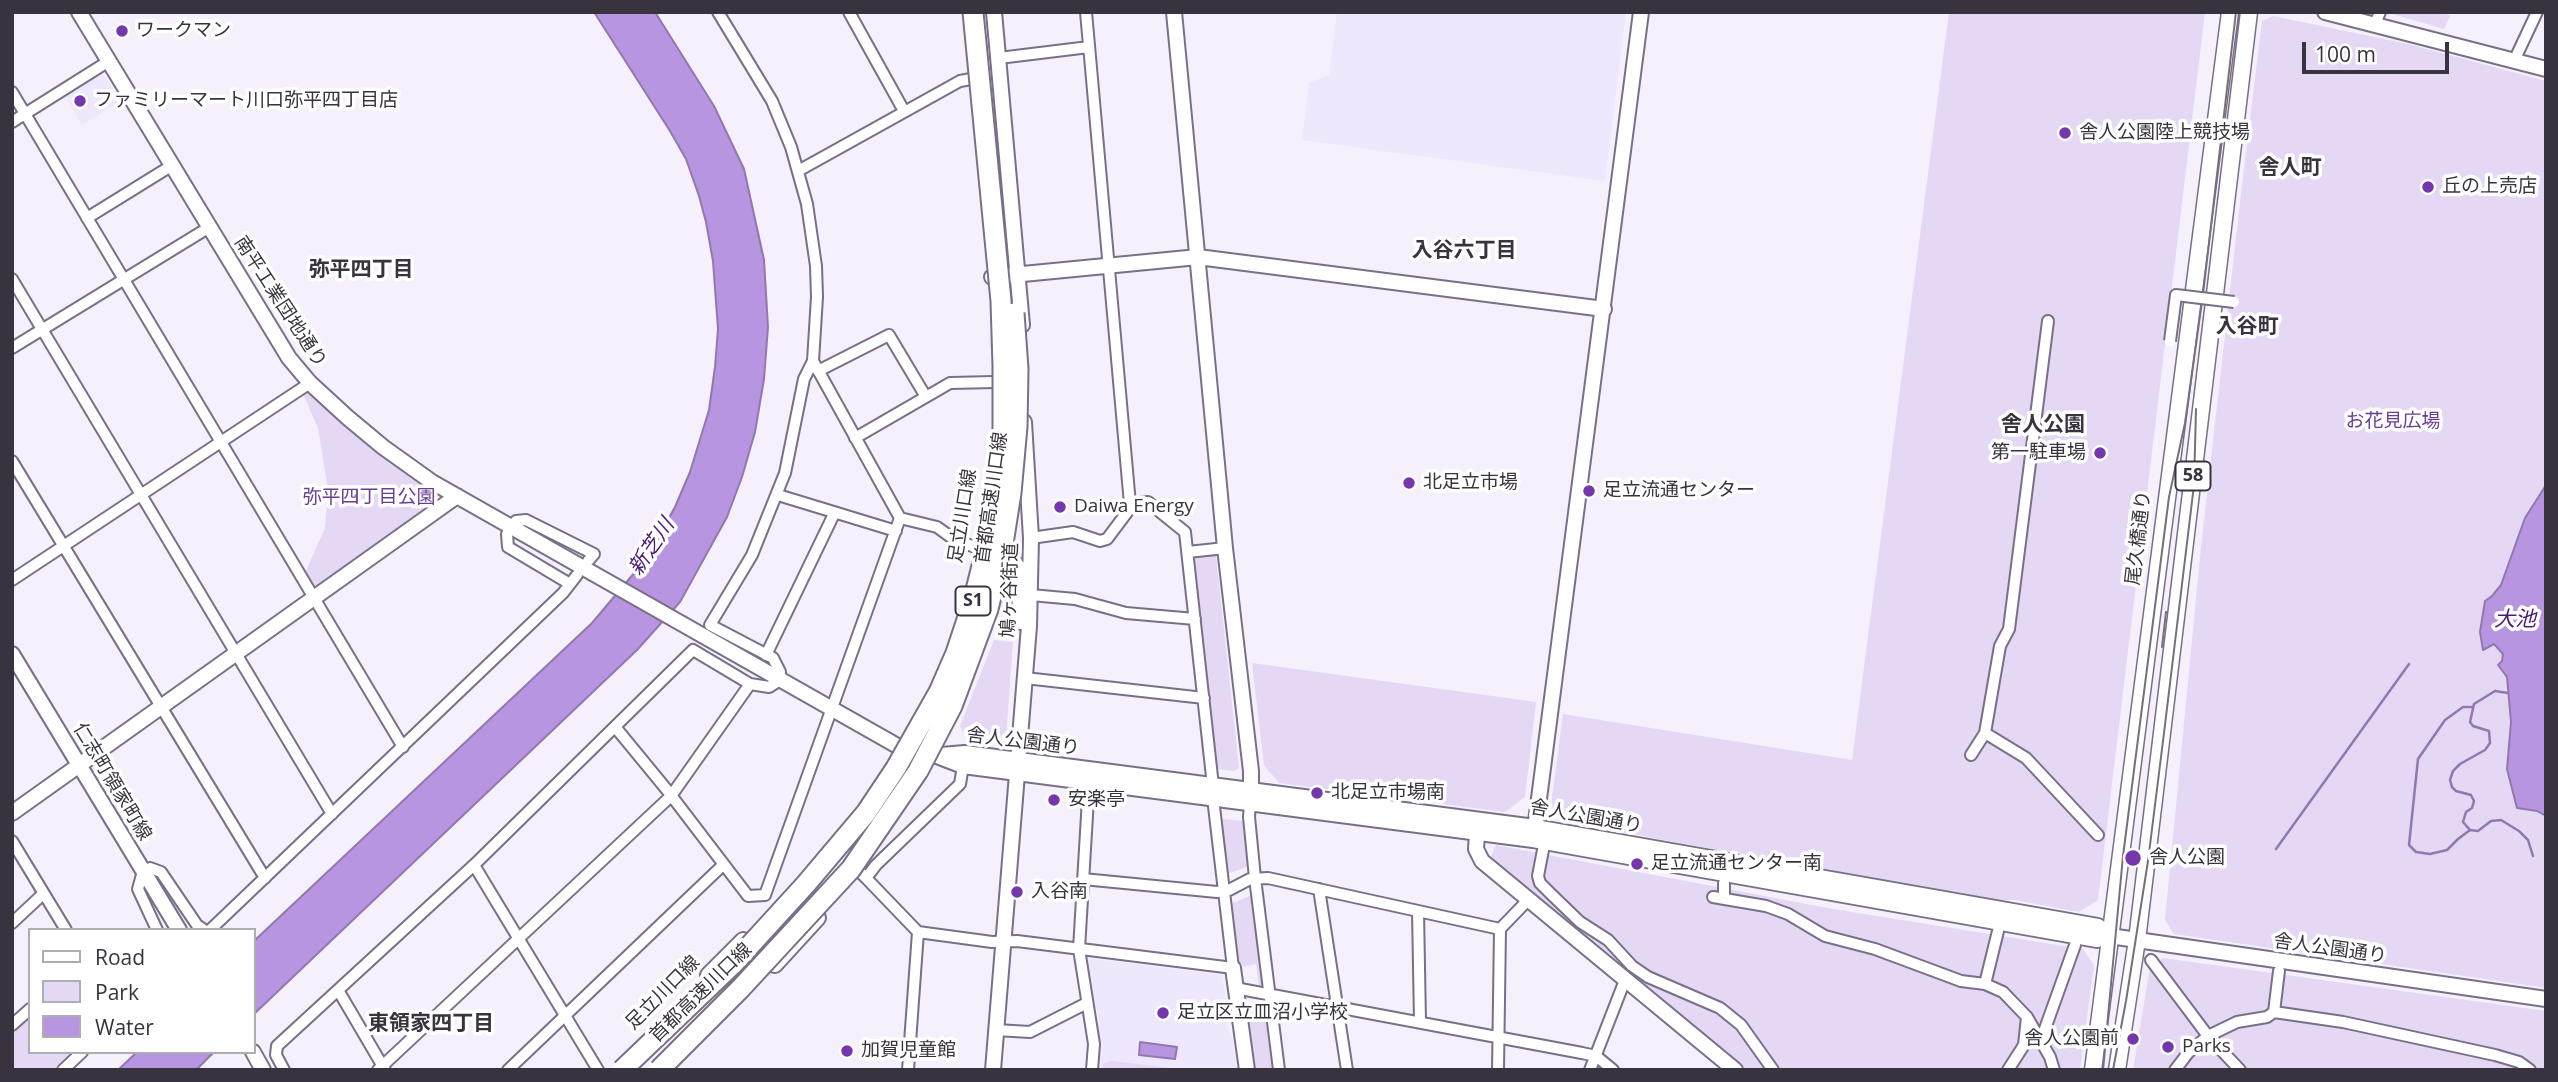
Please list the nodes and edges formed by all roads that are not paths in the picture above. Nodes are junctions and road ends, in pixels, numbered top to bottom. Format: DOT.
graph roads {
  1 [pos="79,12"];
  2 [pos="718,12"];
  3 [pos="849,12"];
  4 [pos="964,12"];
  5 [pos="973,12"];
  6 [pos="985,12"];
  7 [pos="994,12"];
  8 [pos="1086,12"];
  9 [pos="1174,12"];
  10 [pos="1642,12"];
  11 [pos="2230,12"];
  12 [pos="2249,12"];
  13 [pos="2325,12"];
  14 [pos="2537,12"];
  15 [pos="2377,18"];
  16 [pos="1089,47"];
  17 [pos="999,58"];
  18 [pos="108,61"];
  19 [pos="2514,61"];
  20 [pos="2546,69"];
  21 [pos="971,79"];
  22 [pos="12,92"];
  23 [pos="904,111"];
  24 [pos="26,114"];
  25 [pos="12,122"];
  26 [pos="171,166"];
  27 [pos="798,171"];
  28 [pos="87,218"];
  29 [pos="208,228"];
  30 [pos="1198,257"];
  31 [pos="1109,265"];
  32 [pos="1020,274"];
  33 [pos="992,277"];
  34 [pos="12,279"];
  35 [pos="124,279"];
  36 [pos="2234,302"];
  37 [pos="1604,309"];
  38 [pos="2048,321"];
  39 [pos="42,329"];
  40 [pos="2170,341"];
  41 [pos="12,348"];
  42 [pos="815,366"];
  43 [pos="310,383"];
  44 [pos="995,383"];
  45 [pos="926,397"];
  46 [pos="1024,421"];
  47 [pos="855,438"];
  48 [pos="220,442"];
  49 [pos="12,461"];
  50 [pos="141,495"];
  51 [pos="778,495"];
  52 [pos="457,496"];
  53 [pos="1130,504"];
  54 [pos="834,514"];
  55 [pos="900,518"];
  56 [pos="511,527"];
  57 [pos="896,531"];
  58 [pos="1031,538"];
  59 [pos="64,546"];
  60 [pos="978,548"];
  61 [pos="1225,548"];
  62 [pos="1188,552"];
  63 [pos="591,557"];
  64 [pos="1008,557"];
  65 [pos="12,580"];
  66 [pos="1031,595"];
  67 [pos="315,599"];
  68 [pos="1195,619"];
  69 [pos="12,654"];
  70 [pos="237,655"];
  71 [pos="766,655"];
  72 [pos="1025,678"];
  73 [pos="779,680"];
  74 [pos="750,684"];
  75 [pos="1205,698"];
  76 [pos="162,708"];
  77 [pos="832,710"];
  78 [pos="616,728"];
  79 [pos="1985,733"];
  80 [pos="403,747"];
  81 [pos="901,748"];
  82 [pos="1971,755"];
  83 [pos="937,756"];
  84 [pos="79,765"];
  85 [pos="963,766"];
  86 [pos="1017,766"];
  87 [pos="1089,782"];
  88 [pos="1213,792"];
  89 [pos="671,796"];
  90 [pos="1251,797"];
  91 [pos="12,813"];
  92 [pos="332,814"];
  93 [pos="1477,833"];
  94 [pos="2098,835"];
  95 [pos="1537,839"];
  96 [pos="12,841"];
  97 [pos="474,865"];
  98 [pos="723,865"];
  99 [pos="143,871"];
  100 [pos="862,875"];
  101 [pos="265,878"];
  102 [pos="1255,878"];
  103 [pos="1083,879"];
  104 [pos="1724,883"];
  105 [pos="1319,889"];
  106 [pos="1223,891"];
  107 [pos="43,894"];
  108 [pos="1529,899"];
  109 [pos="1418,911"];
  110 [pos="12,923"];
  111 [pos="65,928"];
  112 [pos="156,928"];
  113 [pos="178,928"];
  114 [pos="201,928"];
  115 [pos="212,928"];
  116 [pos="1500,929"];
  117 [pos="1998,931"];
  118 [pos="918,932"];
  119 [pos="2110,936"];
  120 [pos="518,937"];
  121 [pos="2137,940"];
  122 [pos="1003,942"];
  123 [pos="2075,945"];
  124 [pos="1079,949"];
  125 [pos="2151,960"];
  126 [pos="1233,968"];
  127 [pos="2279,971"];
  128 [pos="1630,974"];
  129 [pos="1985,984"];
  130 [pos="1235,988"];
  131 [pos="338,990"];
  132 [pos="1268,993"];
  133 [pos="2546,999"];
  134 [pos="1087,1003"];
  135 [pos="1338,1006"];
  136 [pos="28,1011"];
  137 [pos="2274,1012"];
  138 [pos="565,1016"];
  139 [pos="2027,1017"];
  140 [pos="1420,1022"];
  141 [pos="12,1025"];
  142 [pos="996,1030"];
  143 [pos="2208,1035"];
  144 [pos="1498,1037"];
  145 [pos="2041,1040"];
  146 [pos="80,1054"];
  147 [pos="254,1054"];
  148 [pos="1595,1056"];
  149 [pos="1720,1065"];
  150 [pos="382,1068"];
  151 [pos="63,1070"];
  152 [pos="263,1070"];
  153 [pos="284,1070"];
  154 [pos="508,1070"];
  155 [pos="598,1070"];
  156 [pos="612,1070"];
  157 [pos="622,1070"];
  158 [pos="659,1070"];
  159 [pos="669,1070"];
  160 [pos="908,1070"];
  161 [pos="993,1070"];
  162 [pos="1093,1070"];
  163 [pos="1247,1070"];
  164 [pos="1279,1070"];
  165 [pos="1347,1070"];
  166 [pos="1498,1070"];
  167 [pos="1590,1070"];
  168 [pos="1613,1070"];
  169 [pos="1735,1070"];
  170 [pos="1773,1070"];
  171 [pos="2008,1070"];
  172 [pos="2054,1070"];
  173 [pos="2093,1070"];
  174 [pos="2117,1070"];
  175 [pos="2175,1070"];
  176 [pos="2240,1070"];
  177 [pos="2530,1070"];
  1 -- 18 [label="street, 南平工業団地通り"];
  2 -- 27 [label="street"];
  3 -- 23 [label="street"];
  4 -- 21 [label="street, 足立川口線"];
  5 -- 157 [label="highway, 首都高速川口線 / S1, bridge"];
  6 -- 158 [label="highway, 首都高速川口線 / S1, bridge"];
  7 -- 17 [label="street"];
  8 -- 16 [label="street"];
  9 -- 30 [label="street"];
  10 -- 37 [label="street"];
  11 -- 119 [label="main road, 尾久橋通り / 58"];
  12 -- 121 [label="main road, 58"];
  13 -- 15 [label="street"];
  14 -- 19 [label="street"];
  15 -- 19 [label="street"];
  16 -- 17 [label="street"];
  16 -- 31 [label="street"];
  17 -- 32 [label="street"];
  18 -- 24 [label="street"];
  18 -- 26 [label="street, 南平工業団地通り"];
  19 -- 20 [label="street"];
  21 -- 23 [label="street"];
  21 -- 33 [label="street, 足立川口線"];
  22 -- 24 [label="street"];
  23 -- 27 [label="street"];
  24 -- 25 [label="street"];
  24 -- 28 [label="street"];
  26 -- 28 [label="street"];
  26 -- 29 [label="street, 南平工業団地通り"];
  27 -- 42 [label="street"];
  28 -- 35 [label="street"];
  29 -- 35 [label="street"];
  29 -- 43 [label="street, 南平工業団地通り"];
  30 -- 31 [label="street"];
  30 -- 37 [label="street"];
  30 -- 61 [label="street"];
  31 -- 32 [label="street"];
  31 -- 53 [label="street"];
  32 -- 33 [label="street"];
  32 -- 46 [label="street"];
  33 -- 44 [label="street, 足立川口線"];
  34 -- 39 [label="street"];
  35 -- 39 [label="street"];
  35 -- 48 [label="street"];
  36 -- 40 [label="street, bridge"];
  37 -- 95 [label="street"];
  38 -- 79 [label="street"];
  39 -- 41 [label="street"];
  39 -- 50 [label="street"];
  42 -- 45 [label="street"];
  42 -- 47 [label="street"];
  42 -- 51 [label="street"];
  43 -- 48 [label="street"];
  43 -- 52 [label="street, 南平工業団地通り"];
  44 -- 45 [label="street"];
  44 -- 60 [label="street, 足立川口線"];
  45 -- 47 [label="street"];
  46 -- 58 [label="street, 鳩ヶ谷街道"];
  46 -- 64 [label="street"];
  47 -- 55 [label="street"];
  48 -- 50 [label="street"];
  48 -- 67 [label="street"];
  49 -- 59 [label="street"];
  50 -- 59 [label="street"];
  50 -- 70 [label="street"];
  51 -- 54 [label="street"];
  51 -- 71 [label="street"];
  52 -- 56 [label="street, 南平工業団地通り"];
  52 -- 67 [label="street"];
  53 -- 58 [label="street"];
  53 -- 62 [label="street"];
  54 -- 57 [label="street"];
  54 -- 71 [label="street"];
  55 -- 57 [label="street"];
  55 -- 60 [label="street"];
  56 -- 63 [label="street"];
  56 -- 73 [label="street, 南平工業団地通り"];
  56 -- 80 [label="street"];
  57 -- 77 [label="street"];
  58 -- 66 [label="street, 鳩ヶ谷街道"];
  59 -- 65 [label="street"];
  59 -- 76 [label="street"];
  60 -- 64 [label="street, 鳩ヶ谷街道"];
  60 -- 81 [label="street, 足立川口線"];
  61 -- 62 [label="street"];
  61 -- 90 [label="street"];
  62 -- 68 [label="street"];
  64 -- 83 [label="street"];
  64 -- 86 [label="street, 鳩ヶ谷街道"];
  66 -- 68 [label="street"];
  66 -- 72 [label="street, 鳩ヶ谷街道"];
  67 -- 70 [label="street"];
  67 -- 80 [label="street"];
  68 -- 75 [label="street"];
  69 -- 84 [label="street, 仁志町領家町線"];
  70 -- 76 [label="street"];
  70 -- 92 [label="street"];
  71 -- 73 [label="street"];
  72 -- 75 [label="street"];
  72 -- 86 [label="street, 鳩ヶ谷街道"];
  73 -- 74 [label="street"];
  73 -- 77 [label="street"];
  74 -- 78 [label="street"];
  74 -- 89 [label="street"];
  75 -- 88 [label="street"];
  76 -- 84 [label="street"];
  76 -- 101 [label="street"];
  77 -- 81 [label="street"];
  77 -- 98 [label="street"];
  78 -- 89 [label="street"];
  78 -- 97 [label="street"];
  79 -- 82 [label="street"];
  79 -- 94 [label="street"];
  80 -- 92 [label="street"];
  81 -- 83 [label="street"];
  81 -- 156 [label="street, 足立川口線"];
  83 -- 85 [label="street, 舎人公園通り"];
  83 -- 86 [label="street, 舎人公園通り"];
  83 -- 100 [label="street"];
  84 -- 91 [label="street"];
  84 -- 99 [label="street, 仁志町領家町線"];
  85 -- 86 [label="street, 舎人公園通り"];
  85 -- 100 [label="street"];
  86 -- 87 [label="street, 舎人公園通り"];
  86 -- 88 [label="street, 舎人公園通り"];
  86 -- 122 [label="street, 鳩ヶ谷街道"];
  87 -- 88 [label="street, 舎人公園通り"];
  87 -- 103 [label="street"];
  88 -- 90 [label="street, 舎人公園通り"];
  88 -- 106 [label="street"];
  89 -- 98 [label="street"];
  89 -- 120 [label="street"];
  90 -- 93 [label="street, 舎人公園通り"];
  90 -- 95 [label="street, 舎人公園通り"];
  90 -- 102 [label="street"];
  92 -- 101 [label="street"];
  93 -- 95 [label="street, 舎人公園通り"];
  93 -- 108 [label="street"];
  95 -- 119 [label="street, 舎人公園通り"];
  95 -- 128 [label="street"];
  96 -- 107 [label="street"];
  97 -- 120 [label="street"];
  97 -- 131 [label="street"];
  98 -- 138 [label="street"];
  99 -- 112 [label="street"];
  99 -- 113 [label="street, 仁志町領家町線"];
  99 -- 114 [label="street"];
  100 -- 118 [label="street"];
  100 -- 159 [label="street"];
  101 -- 115 [label="street"];
  102 -- 105 [label="street"];
  102 -- 106 [label="street"];
  102 -- 132 [label="street"];
  103 -- 106 [label="street"];
  103 -- 124 [label="street"];
  104 -- 129 [label="street"];
  105 -- 109 [label="street"];
  105 -- 135 [label="street"];
  106 -- 126 [label="street"];
  107 -- 110 [label="street"];
  107 -- 111 [label="street"];
  108 -- 116 [label="street"];
  108 -- 128 [label="street"];
  109 -- 116 [label="street"];
  109 -- 140 [label="street"];
  116 -- 144 [label="street"];
  117 -- 129 [label="street"];
  118 -- 122 [label="street"];
  118 -- 160 [label="street"];
  119 -- 121 [label="street, 舎人公園通り"];
  119 -- 173 [label="main road, 尾久橋通り / 58"];
  120 -- 138 [label="street"];
  120 -- 150 [label="street"];
  121 -- 133 [label="street, 舎人公園通り"];
  121 -- 174 [label="main road, 58"];
  122 -- 124 [label="street"];
  122 -- 142 [label="street, 鳩ヶ谷街道"];
  123 -- 145 [label="street"];
  124 -- 126 [label="street"];
  124 -- 134 [label="street"];
  125 -- 143 [label="street"];
  126 -- 130 [label="street"];
  127 -- 137 [label="street"];
  128 -- 148 [label="street"];
  128 -- 149 [label="street"];
  128 -- 170 [label="street"];
  129 -- 139 [label="street"];
  130 -- 132 [label="street"];
  130 -- 163 [label="street"];
  131 -- 150 [label="street"];
  131 -- 153 [label="street"];
  132 -- 135 [label="street"];
  132 -- 164 [label="street"];
  134 -- 142 [label="street"];
  134 -- 162 [label="street"];
  135 -- 140 [label="street"];
  135 -- 165 [label="street"];
  136 -- 141 [label="street"];
  137 -- 143 [label="street"];
  137 -- 177 [label="street"];
  138 -- 154 [label="street"];
  138 -- 155 [label="street"];
  139 -- 145 [label="street"];
  139 -- 171 [label="street"];
  140 -- 144 [label="street"];
  142 -- 161 [label="street, 鳩ヶ谷街道"];
  143 -- 175 [label="street"];
  143 -- 176 [label="street"];
  144 -- 148 [label="street"];
  144 -- 166 [label="street"];
  145 -- 172 [label="street"];
  146 -- 151 [label="street"];
  147 -- 152 [label="street"];
  148 -- 167 [label="street"];
  148 -- 168 [label="street"];
  149 -- 169 [label="street"];
}
